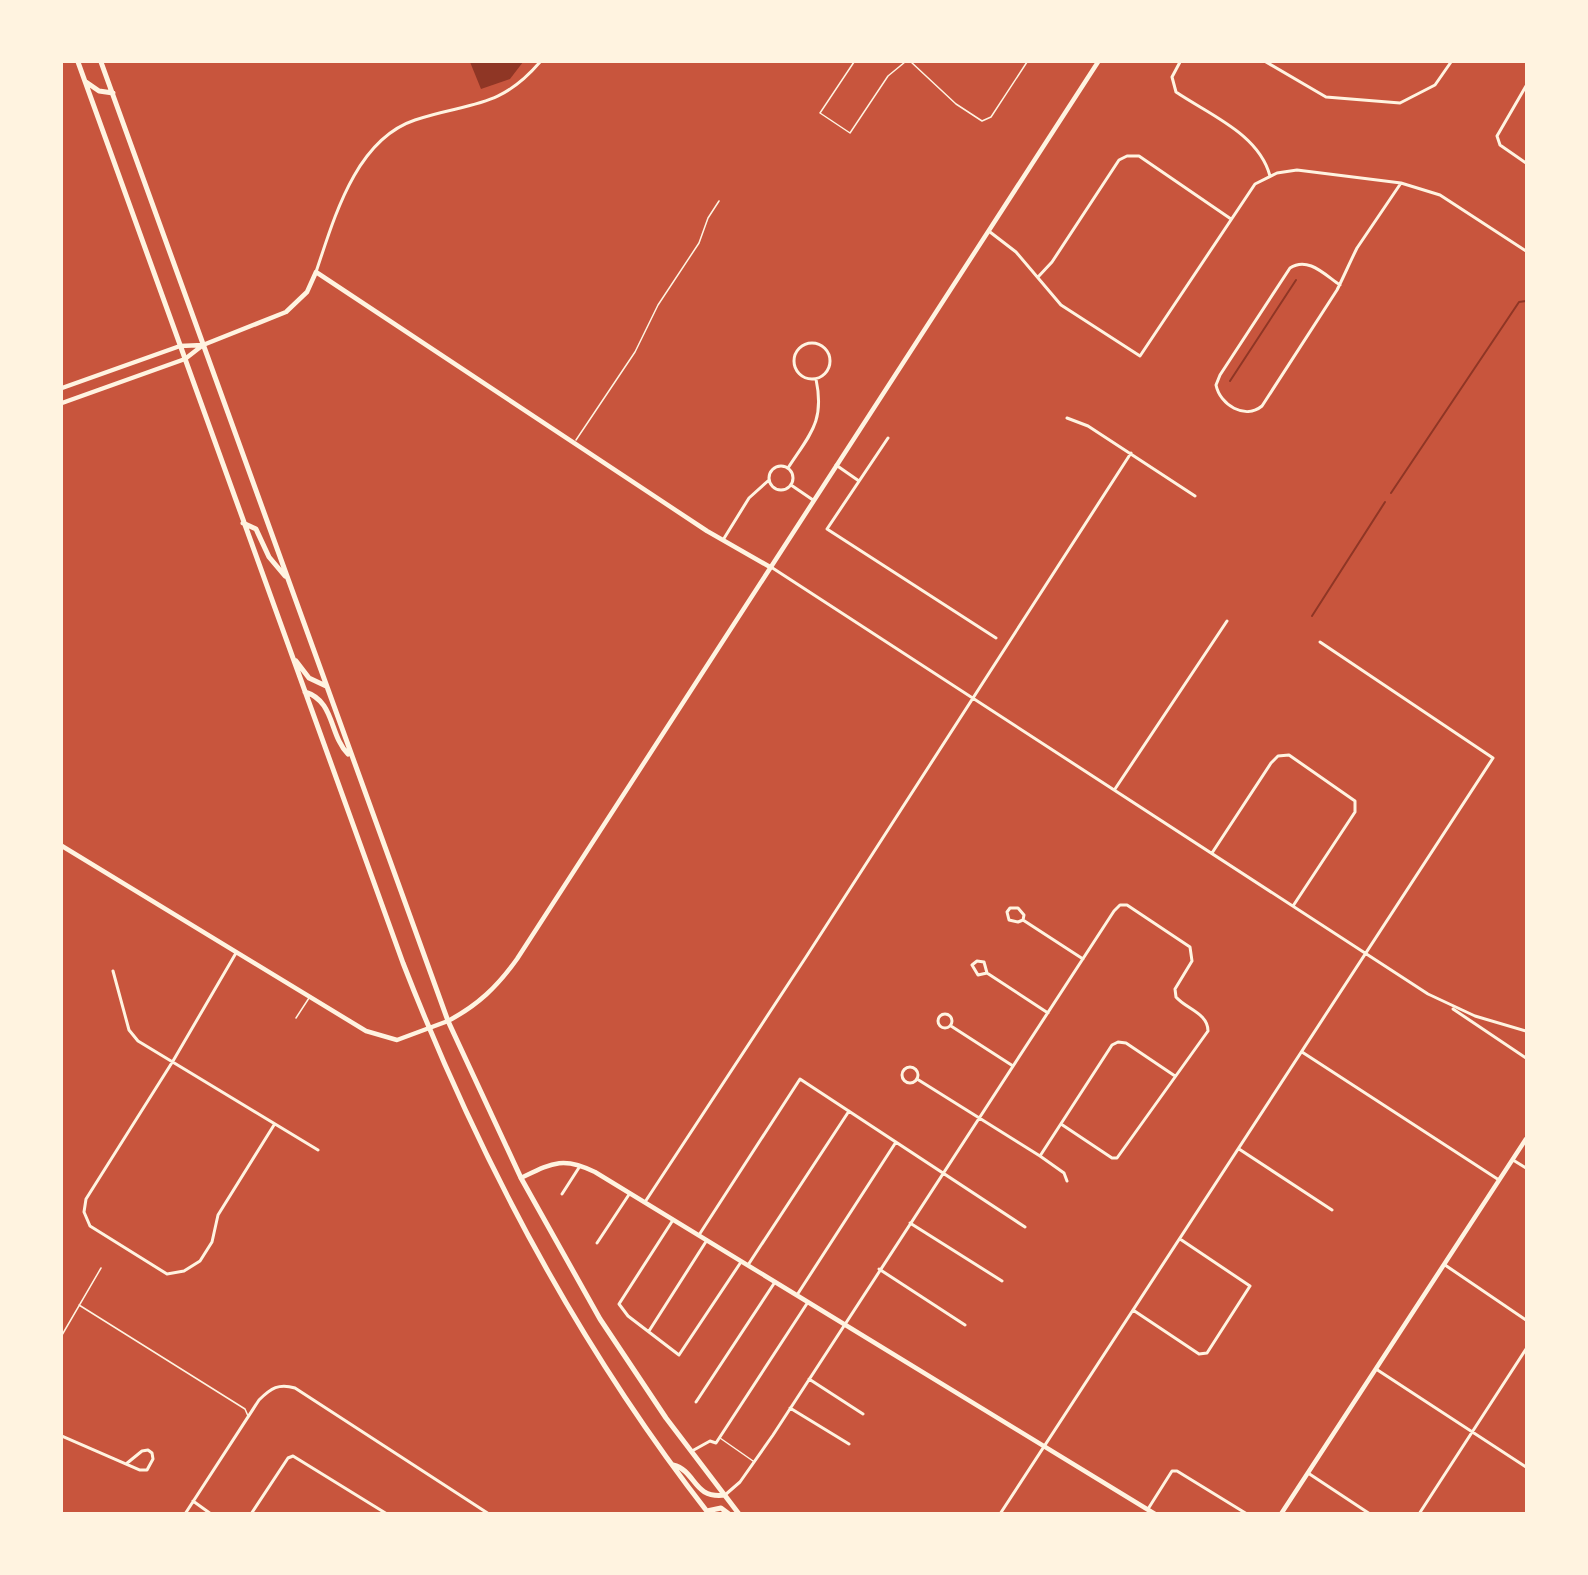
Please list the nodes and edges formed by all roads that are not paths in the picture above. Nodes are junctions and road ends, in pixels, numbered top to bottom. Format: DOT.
graph roads {
  1 [pos="78,62"];
  2 [pos="101,62"];
  3 [pos="540,62"];
  4 [pos="854,62"];
  5 [pos="905,62"];
  6 [pos="911,62"];
  7 [pos="1027,62"];
  8 [pos="1098,62"];
  9 [pos="1180,62"];
  10 [pos="1266,62"];
  11 [pos="1450,62"];
  12 [pos="85,82"];
  13 [pos="1527,86"];
  14 [pos="112,93"];
  15 [pos="1527,163"];
  16 [pos="1270,176"];
  17 [pos="1401,183"];
  18 [pos="719,201"];
  19 [pos="1231,219"];
  20 [pos="990,232"];
  21 [pos="1527,251"];
  22 [pos="316,272"];
  23 [pos="1038,277"];
  24 [pos="1340,285"];
  25 [pos="203,345"];
  26 [pos="180,346"];
  27 [pos="185,359"];
  28 [pos="816,379"];
  29 [pos="62,388"];
  30 [pos="62,403"];
  31 [pos="1067,418"];
  32 [pos="888,438"];
  33 [pos="574,444"];
  34 [pos="1131,453"];
  35 [pos="836,465"];
  36 [pos="788,468"];
  37 [pos="769,480"];
  38 [pos="859,481"];
  39 [pos="791,485"];
  40 [pos="1196,496"];
  41 [pos="813,500"];
  42 [pos="243,523"];
  43 [pos="723,540"];
  44 [pos="770,567"];
  45 [pos="288,580"];
  46 [pos="1227,621"];
  47 [pos="996,638"];
  48 [pos="1320,642"];
  49 [pos="291,655"];
  50 [pos="326,686"];
  51 [pos="305,692"];
  52 [pos="973,699"];
  53 [pos="352,758"];
  54 [pos="1115,789"];
  55 [pos="62,846"];
  56 [pos="1212,853"];
  57 [pos="1293,906"];
  58 [pos="1023,920"];
  59 [pos="236,953"];
  60 [pos="1367,953"];
  61 [pos="1083,959"];
  62 [pos="113,971"];
  63 [pos="987,973"];
  64 [pos="309,997"];
  65 [pos="1449,1006"];
  66 [pos="1048,1013"];
  67 [pos="296,1018"];
  68 [pos="448,1021"];
  69 [pos="951,1026"];
  70 [pos="428,1029"];
  71 [pos="1527,1031"];
  72 [pos="1302,1052"];
  73 [pos="1527,1058"];
  74 [pos="173,1061"];
  75 [pos="1013,1066"];
  76 [pos="1175,1076"];
  77 [pos="917,1079"];
  78 [pos="849,1111"];
  79 [pos="979,1119"];
  80 [pos="1061,1124"];
  81 [pos="274,1125"];
  82 [pos="1527,1139"];
  83 [pos="896,1142"];
  84 [pos="1239,1149"];
  85 [pos="318,1150"];
  86 [pos="1040,1156"];
  87 [pos="1513,1160"];
  88 [pos="581,1165"];
  89 [pos="1527,1168"];
  90 [pos="944,1172"];
  91 [pos="521,1178"];
  92 [pos="1067,1180"];
  93 [pos="1500,1181"];
  94 [pos="630,1193"];
  95 [pos="562,1194"];
  96 [pos="645,1202"];
  97 [pos="1332,1210"];
  98 [pos="673,1220"];
  99 [pos="910,1223"];
  100 [pos="1024,1227"];
  101 [pos="699,1235"];
  102 [pos="1180,1239"];
  103 [pos="707,1240"];
  104 [pos="597,1243"];
  105 [pos="741,1261"];
  106 [pos="748,1265"];
  107 [pos="1445,1265"];
  108 [pos="101,1268"];
  109 [pos="879,1269"];
  110 [pos="1002,1281"];
  111 [pos="775,1282"];
  112 [pos="797,1295"];
  113 [pos="808,1302"];
  114 [pos="79,1305"];
  115 [pos="1133,1310"];
  116 [pos="1527,1320"];
  117 [pos="843,1323"];
  118 [pos="965,1325"];
  119 [pos="649,1330"];
  120 [pos="62,1335"];
  121 [pos="1527,1349"];
  122 [pos="1376,1369"];
  123 [pos="808,1379"];
  124 [pos="696,1402"];
  125 [pos="790,1408"];
  126 [pos="863,1414"];
  127 [pos="248,1416"];
  128 [pos="1472,1432"];
  129 [pos="62,1436"];
  130 [pos="719,1438"];
  131 [pos="849,1444"];
  132 [pos="1046,1446"];
  133 [pos="691,1452"];
  134 [pos="754,1462"];
  135 [pos="126,1464"];
  136 [pos="672,1465"];
  137 [pos="1527,1467"];
  138 [pos="1308,1473"];
  139 [pos="725,1495"];
  140 [pos="193,1502"];
  141 [pos="1148,1509"];
  142 [pos="708,1512"];
  143 [pos="185,1514"];
  144 [pos="211,1514"];
  145 [pos="251,1514"];
  146 [pos="387,1514"];
  147 [pos="489,1514"];
  148 [pos="729,1514"];
  149 [pos="739,1514"];
  150 [pos="1000,1514"];
  151 [pos="1155,1514"];
  152 [pos="1247,1514"];
  153 [pos="1281,1514"];
  154 [pos="1370,1514"];
  155 [pos="1419,1514"];
  1 -- 12 [label="highway"];
  2 -- 14 [label="highway"];
  3 -- 22 [label="street"];
  4 -- 5 [label="lane"];
  6 -- 7 [label="lane"];
  8 -- 20 [label="street"];
  9 -- 16 [label="street"];
  10 -- 11 [label="street"];
  12 -- 14 [label="highway"];
  12 -- 26 [label="highway"];
  13 -- 15 [label="street"];
  14 -- 25 [label="highway"];
  16 -- 17 [label="street"];
  16 -- 19 [label="street"];
  17 -- 21 [label="street"];
  17 -- 24 [label="street"];
  18 -- 33 [label="lane"];
  19 -- 23 [label="street"];
  19 -- 23 [label="street"];
  20 -- 23 [label="street"];
  20 -- 35 [label="street"];
  22 -- 25 [label="street"];
  22 -- 33 [label="street"];
  24 -- 24 [label="street"];
  25 -- 26 [label="street"];
  25 -- 27 [label="street"];
  25 -- 45 [label="highway"];
  26 -- 27 [label="highway"];
  26 -- 29 [label="street"];
  27 -- 30 [label="street"];
  27 -- 42 [label="highway"];
  28 -- 28 [label="street"];
  28 -- 36 [label="street"];
  31 -- 34 [label="street"];
  32 -- 38 [label="street"];
  33 -- 43 [label="street"];
  34 -- 40 [label="street"];
  34 -- 52 [label="street"];
  35 -- 38 [label="street"];
  35 -- 41 [label="street"];
  36 -- 37 [label="street"];
  36 -- 39 [label="street"];
  37 -- 39 [label="street"];
  37 -- 43 [label="street"];
  38 -- 47 [label="street"];
  39 -- 41 [label="street"];
  41 -- 44 [label="street"];
  42 -- 45 [label="highway"];
  42 -- 49 [label="highway"];
  43 -- 44 [label="street"];
  44 -- 52 [label="street"];
  44 -- 68 [label="street"];
  45 -- 50 [label="highway"];
  46 -- 54 [label="street"];
  48 -- 60 [label="street"];
  49 -- 50 [label="highway"];
  49 -- 51 [label="highway"];
  50 -- 53 [label="highway"];
  51 -- 53 [label="highway"];
  51 -- 70 [label="highway"];
  52 -- 54 [label="street"];
  52 -- 96 [label="street"];
  53 -- 68 [label="highway"];
  54 -- 56 [label="street"];
  55 -- 59 [label="street"];
  56 -- 57 [label="street"];
  56 -- 57 [label="street"];
  57 -- 60 [label="street"];
  58 -- 58 [label="street"];
  58 -- 61 [label="street"];
  59 -- 64 [label="street"];
  59 -- 74 [label="street"];
  60 -- 65 [label="street"];
  60 -- 72 [label="street"];
  61 -- 66 [label="street"];
  61 -- 76 [label="street"];
  62 -- 74 [label="street"];
  63 -- 63 [label="street"];
  63 -- 66 [label="street"];
  64 -- 67 [label="lane"];
  64 -- 70 [label="street"];
  65 -- 71 [label="street"];
  65 -- 73 [label="street"];
  66 -- 75 [label="street"];
  68 -- 70 [label="street"];
  68 -- 91 [label="highway"];
  69 -- 69 [label="street"];
  69 -- 75 [label="street"];
  70 -- 136 [label="highway"];
  72 -- 84 [label="street"];
  72 -- 93 [label="street"];
  74 -- 81 [label="street"];
  74 -- 81 [label="street"];
  75 -- 79 [label="street"];
  76 -- 80 [label="street"];
  76 -- 80 [label="street"];
  77 -- 77 [label="street"];
  77 -- 79 [label="street"];
  78 -- 83 [label="street"];
  78 -- 101 [label="street"];
  78 -- 106 [label="street"];
  79 -- 86 [label="street"];
  79 -- 90 [label="street"];
  80 -- 86 [label="street"];
  81 -- 85 [label="street"];
  82 -- 87 [label="street"];
  83 -- 90 [label="street"];
  83 -- 112 [label="street"];
  84 -- 97 [label="street"];
  84 -- 102 [label="street"];
  86 -- 92 [label="street"];
  87 -- 89 [label="street"];
  87 -- 93 [label="street"];
  88 -- 91 [label="street"];
  88 -- 94 [label="street"];
  88 -- 95 [label="street"];
  90 -- 99 [label="street"];
  90 -- 100 [label="street"];
  91 -- 133 [label="highway"];
  93 -- 107 [label="street"];
  94 -- 96 [label="street"];
  94 -- 104 [label="street"];
  96 -- 98 [label="street"];
  98 -- 101 [label="street"];
  98 -- 119 [label="street"];
  99 -- 109 [label="street"];
  99 -- 110 [label="street"];
  101 -- 103 [label="street"];
  102 -- 115 [label="street"];
  102 -- 115 [label="street"];
  103 -- 105 [label="street"];
  103 -- 119 [label="street"];
  105 -- 106 [label="street"];
  105 -- 119 [label="street"];
  106 -- 111 [label="street"];
  107 -- 116 [label="street"];
  107 -- 122 [label="street"];
  108 -- 114 [label="lane"];
  109 -- 117 [label="street"];
  109 -- 118 [label="street"];
  111 -- 112 [label="street"];
  111 -- 124 [label="street"];
  112 -- 113 [label="street"];
  113 -- 117 [label="street"];
  113 -- 130 [label="street"];
  114 -- 120 [label="lane"];
  114 -- 127 [label="lane"];
  115 -- 132 [label="street"];
  117 -- 123 [label="street"];
  117 -- 132 [label="street"];
  121 -- 128 [label="street"];
  122 -- 128 [label="street"];
  122 -- 138 [label="street"];
  123 -- 125 [label="street"];
  123 -- 126 [label="street"];
  125 -- 131 [label="street"];
  125 -- 134 [label="street"];
  127 -- 140 [label="street"];
  127 -- 147 [label="street"];
  128 -- 137 [label="street"];
  128 -- 155 [label="street"];
  129 -- 135 [label="street"];
  130 -- 133 [label="street"];
  130 -- 134 [label="lane"];
  132 -- 141 [label="street"];
  132 -- 150 [label="street"];
  133 -- 139 [label="highway"];
  134 -- 139 [label="street"];
  135 -- 135 [label="street"];
  136 -- 139 [label="highway"];
  136 -- 142 [label="highway"];
  138 -- 153 [label="street"];
  138 -- 154 [label="street"];
  139 -- 149 [label="highway"];
  140 -- 143 [label="street"];
  140 -- 144 [label="street"];
  141 -- 151 [label="street"];
  141 -- 152 [label="street"];
  142 -- 148 [label="highway"];
  145 -- 146 [label="street"];
}
